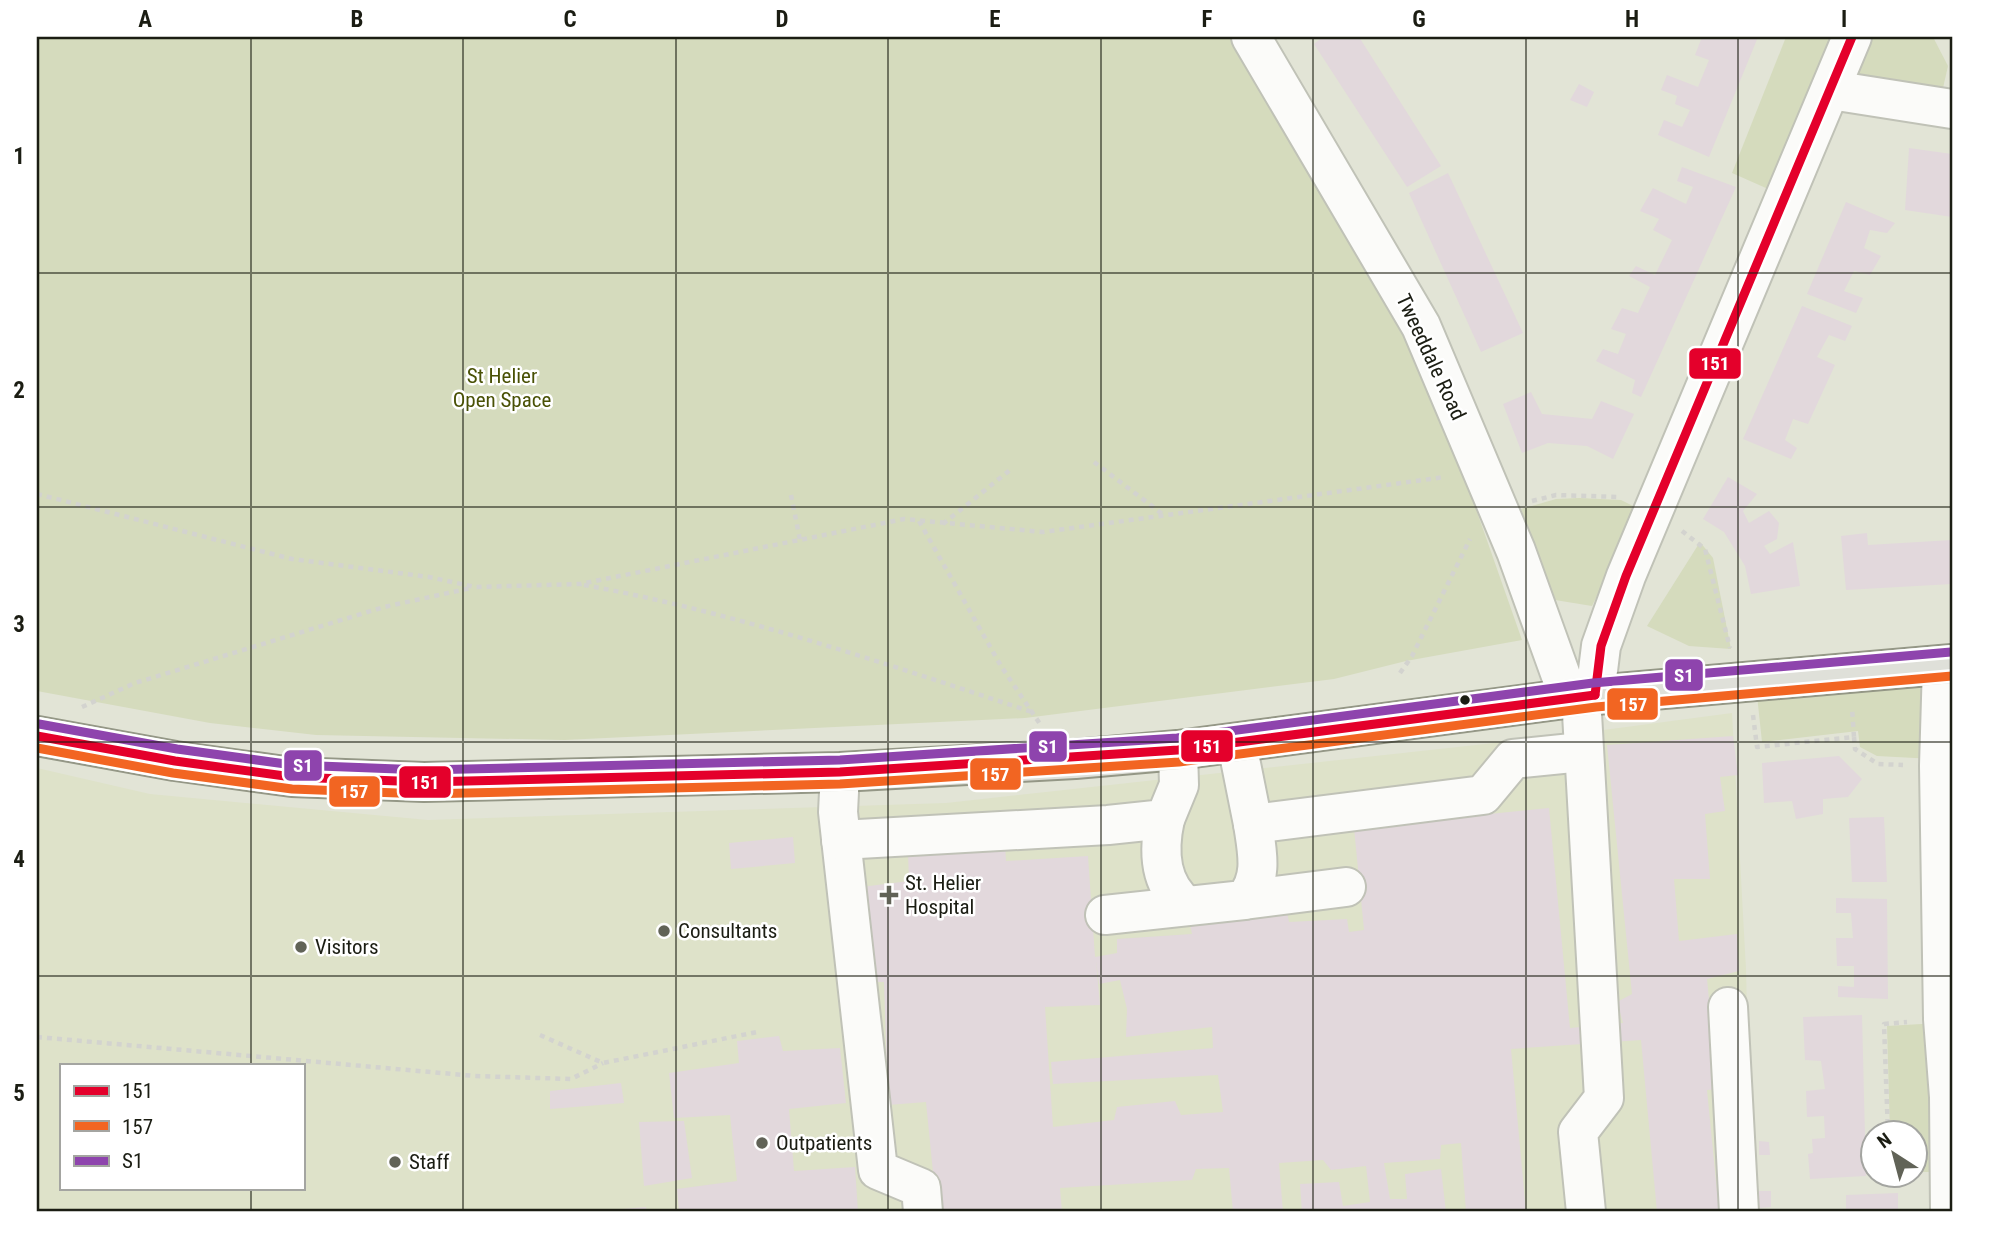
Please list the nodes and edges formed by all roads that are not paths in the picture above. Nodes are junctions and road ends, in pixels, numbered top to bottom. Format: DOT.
graph roads {
  1 [pos="1251,37"];
  2 [pos="1852,37"];
  3 [pos="1831,90"];
  4 [pos="1952,109"];
  5 [pos="1947,665"];
  6 [pos="1582,696"];
  7 [pos="37,736"];
  8 [pos="1237,744"];
  9 [pos="1178,750"];
  10 [pos="1582,752"];
  11 [pos="840,772"];
  12 [pos="1165,819"];
  13 [pos="1253,824"];
  14 [pos="841,840"];
  15 [pos="1346,887"];
  16 [pos="1244,900"];
  17 [pos="1187,906"];
  18 [pos="1105,915"];
  19 [pos="1728,1007"];
  20 [pos="1951,1097"];
  21 [pos="923,1212"];
  22 [pos="1586,1212"];
  23 [pos="1739,1212"];
  24 [pos="1950,1212"];
  1 -- 6 [label="street, Tweeddale Road"];
  2 -- 3 [label="street"];
  3 -- 4 [label="street"];
  3 -- 6 [label="street"];
  5 -- 6 [label="main road"];
  5 -- 20 [label="street"];
  6 -- 8 [label="main road"];
  6 -- 10 [label="street"];
  7 -- 11 [label="main road"];
  8 -- 9 [label="main road"];
  8 -- 13 [label="street"];
  9 -- 11 [label="main road"];
  9 -- 12 [label="street"];
  10 -- 13 [label="street"];
  10 -- 22 [label="street"];
  11 -- 14 [label="street"];
  12 -- 14 [label="street"];
  12 -- 17 [label="street"];
  13 -- 16 [label="street"];
  14 -- 21 [label="street"];
  15 -- 16 [label="street"];
  16 -- 17 [label="street"];
  17 -- 18 [label="street"];
  19 -- 23 [label="street"];
  20 -- 24 [label="street"];
}
